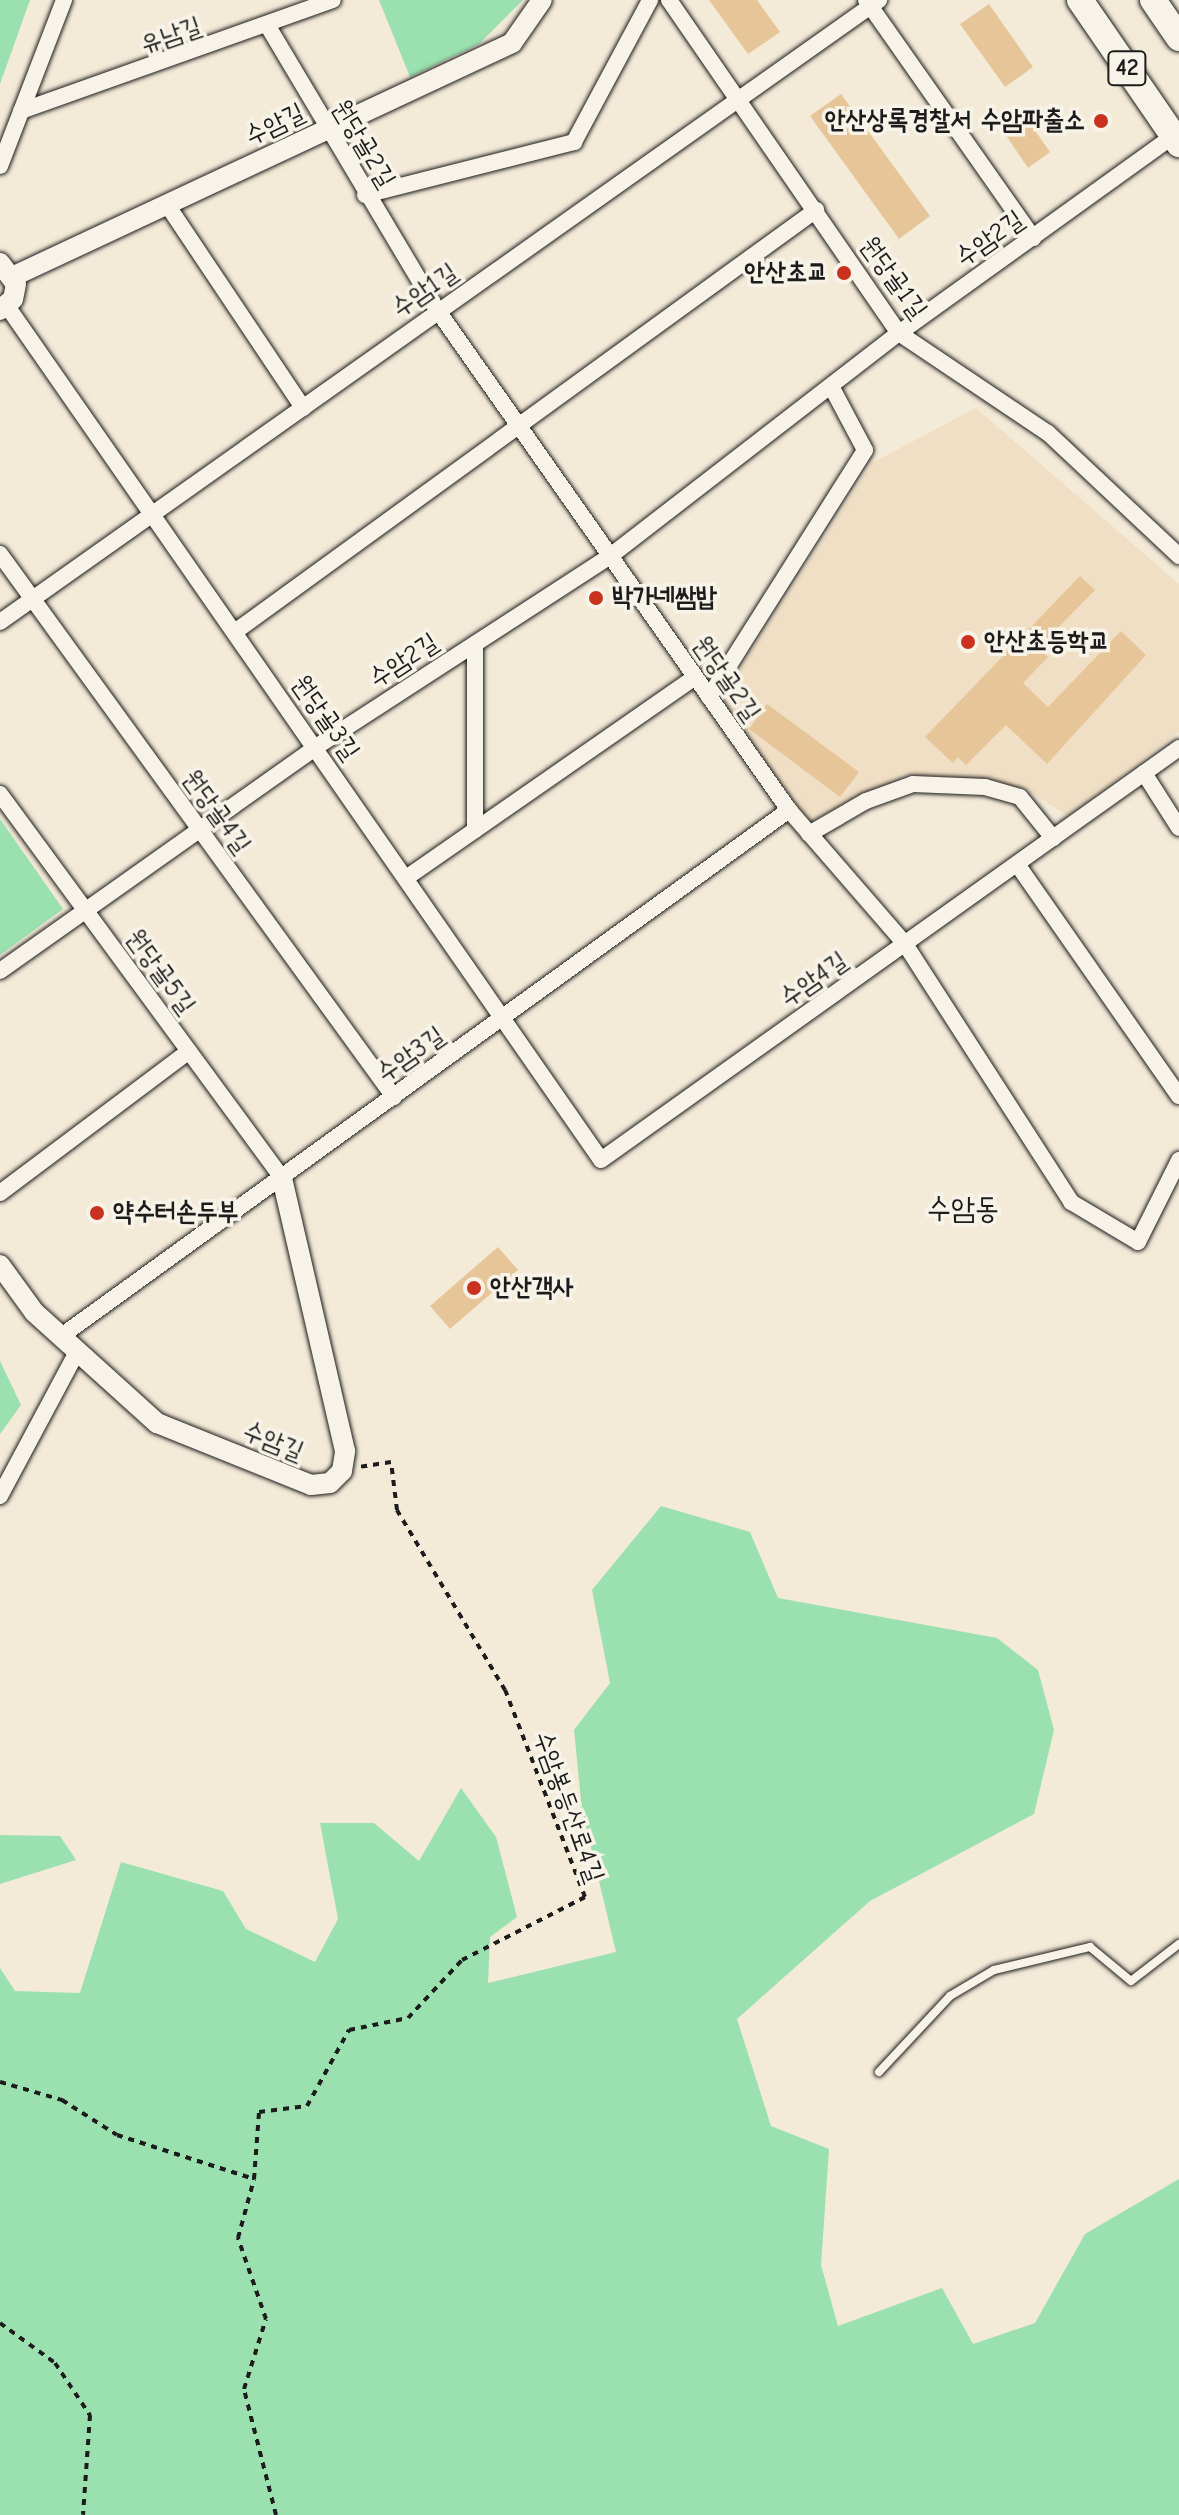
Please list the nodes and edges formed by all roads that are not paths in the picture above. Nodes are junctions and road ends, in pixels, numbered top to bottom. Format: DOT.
graph roads {
  1 [pos="64,0"];
  2 [pos="333,0"];
  3 [pos="542,0"];
  4 [pos="650,0"];
  5 [pos="669,0"];
  6 [pos="1080,0"];
  7 [pos="1153,0"];
  8 [pos="872,2"];
  9 [pos="269,28"];
  10 [pos="1179,38"];
  11 [pos="740,98"];
  12 [pos="21,111"];
  13 [pos="324,130"];
  14 [pos="1177,137"];
  15 [pos="0,166"];
  16 [pos="365,195"];
  17 [pos="168,206"];
  18 [pos="816,210"];
  19 [pos="1033,238"];
  20 [pos="7,270"];
  21 [pos="4,308"];
  22 [pos="438,311"];
  23 [pos="899,333"];
  24 [pos="831,386"];
  25 [pos="303,408"];
  26 [pos="520,426"];
  27 [pos="155,513"];
  28 [pos="0,554"];
  29 [pos="1179,556"];
  30 [pos="609,557"];
  31 [pos="32,599"];
  32 [pos="0,622"];
  33 [pos="236,631"];
  34 [pos="475,644"];
  35 [pos="695,677"];
  36 [pos="709,697"];
  37 [pos="316,747"];
  38 [pos="1179,748"];
  39 [pos="1144,773"];
  40 [pos="0,794"];
  41 [pos="789,810"];
  42 [pos="1179,828"];
  43 [pos="200,830"];
  44 [pos="475,830"];
  45 [pos="809,834"];
  46 [pos="1053,838"];
  47 [pos="1017,864"];
  48 [pos="406,878"];
  49 [pos="86,911"];
  50 [pos="905,944"];
  51 [pos="0,971"];
  52 [pos="504,1019"];
  53 [pos="189,1051"];
  54 [pos="1179,1096"];
  55 [pos="394,1097"];
  56 [pos="601,1160"];
  57 [pos="1179,1160"];
  58 [pos="282,1178"];
  59 [pos="0,1193"];
  60 [pos="0,1265"];
  61 [pos="60,1337"];
  62 [pos="77,1352"];
  63 [pos="0,1496"];
  64 [pos="1179,1944"];
  65 [pos="879,2072"];
  1 -- 12 [label="street"];
  2 -- 9 [label="street, 유남길"];
  3 -- 13 [label="street, 수암길"];
  4 -- 16 [label="street"];
  5 -- 11 [label="street, 원당골1길"];
  6 -- 14 [label="main road, 42"];
  7 -- 10 [label="main road, 42"];
  8 -- 11 [label="street, 수암1길"];
  8 -- 19 [label="street"];
  9 -- 12 [label="street, 유남길"];
  9 -- 13 [label="street, 원당골2길"];
  11 -- 18 [label="street, 원당골1길"];
  11 -- 22 [label="street, 수암1길"];
  12 -- 15 [label="street"];
  13 -- 16 [label="street, 원당골2길"];
  13 -- 17 [label="street, 수암길"];
  14 -- 19 [label="street, 수암2길"];
  16 -- 22 [label="street, 원당골2길"];
  17 -- 20 [label="street, 수암길"];
  17 -- 25 [label="street"];
  18 -- 23 [label="street, 원당골1길"];
  18 -- 26 [label="street"];
  19 -- 23 [label="street, 수암2길"];
  20 -- 21 [label="street"];
  21 -- 27 [label="street, 원당골3길"];
  22 -- 25 [label="street, 수암1길"];
  22 -- 26 [label="street, 원당골2길"];
  23 -- 24 [label="street, 수암2길"];
  23 -- 29 [label="street, 원당골1길"];
  24 -- 30 [label="street, 수암2길"];
  24 -- 36 [label="street"];
  25 -- 27 [label="street, 수암1길"];
  26 -- 30 [label="street, 원당골2길"];
  26 -- 33 [label="street"];
  27 -- 31 [label="street, 수암1길"];
  27 -- 33 [label="street, 원당골3길"];
  28 -- 31 [label="street, 원당골4길"];
  30 -- 34 [label="street, 수암2길"];
  30 -- 35 [label="street, 원당골2길"];
  31 -- 32 [label="street, 수암1길"];
  31 -- 43 [label="street, 원당골4길"];
  33 -- 37 [label="street, 원당골3길"];
  34 -- 37 [label="street, 수암2길"];
  34 -- 44 [label="street"];
  35 -- 36 [label="street, 원당골2길"];
  35 -- 44 [label="street"];
  36 -- 41 [label="street, 원당골2길"];
  37 -- 43 [label="street, 수암2길"];
  37 -- 48 [label="street, 원당골3길"];
  38 -- 39 [label="street, 수암4길"];
  39 -- 42 [label="street"];
  39 -- 46 [label="street, 수암4길"];
  40 -- 49 [label="street, 원당골5길"];
  41 -- 45 [label="street, 원당골2길"];
  41 -- 52 [label="street, 수암3길"];
  43 -- 49 [label="street, 수암2길"];
  43 -- 55 [label="street, 원당골4길"];
  44 -- 48 [label="street"];
  45 -- 46 [label="street"];
  45 -- 50 [label="street, 원당골2길"];
  46 -- 47 [label="street, 수암4길"];
  47 -- 50 [label="street, 수암4길"];
  47 -- 54 [label="street"];
  48 -- 52 [label="street, 원당골3길"];
  49 -- 51 [label="street, 수암2길"];
  49 -- 53 [label="street, 원당골5길"];
  50 -- 56 [label="street, 수암4길"];
  50 -- 57 [label="street, 원당골2길"];
  52 -- 55 [label="street, 수암3길"];
  52 -- 56 [label="street, 원당골3길"];
  53 -- 58 [label="street, 원당골5길"];
  53 -- 59 [label="street"];
  55 -- 58 [label="street, 수암3길"];
  58 -- 61 [label="street, 수암3길"];
  58 -- 62 [label="street, 수암길"];
  60 -- 61 [label="street, 수암길"];
  61 -- 62 [label="street, 수암길"];
  62 -- 63 [label="street"];
  64 -- 65 [label="lane"];
}
